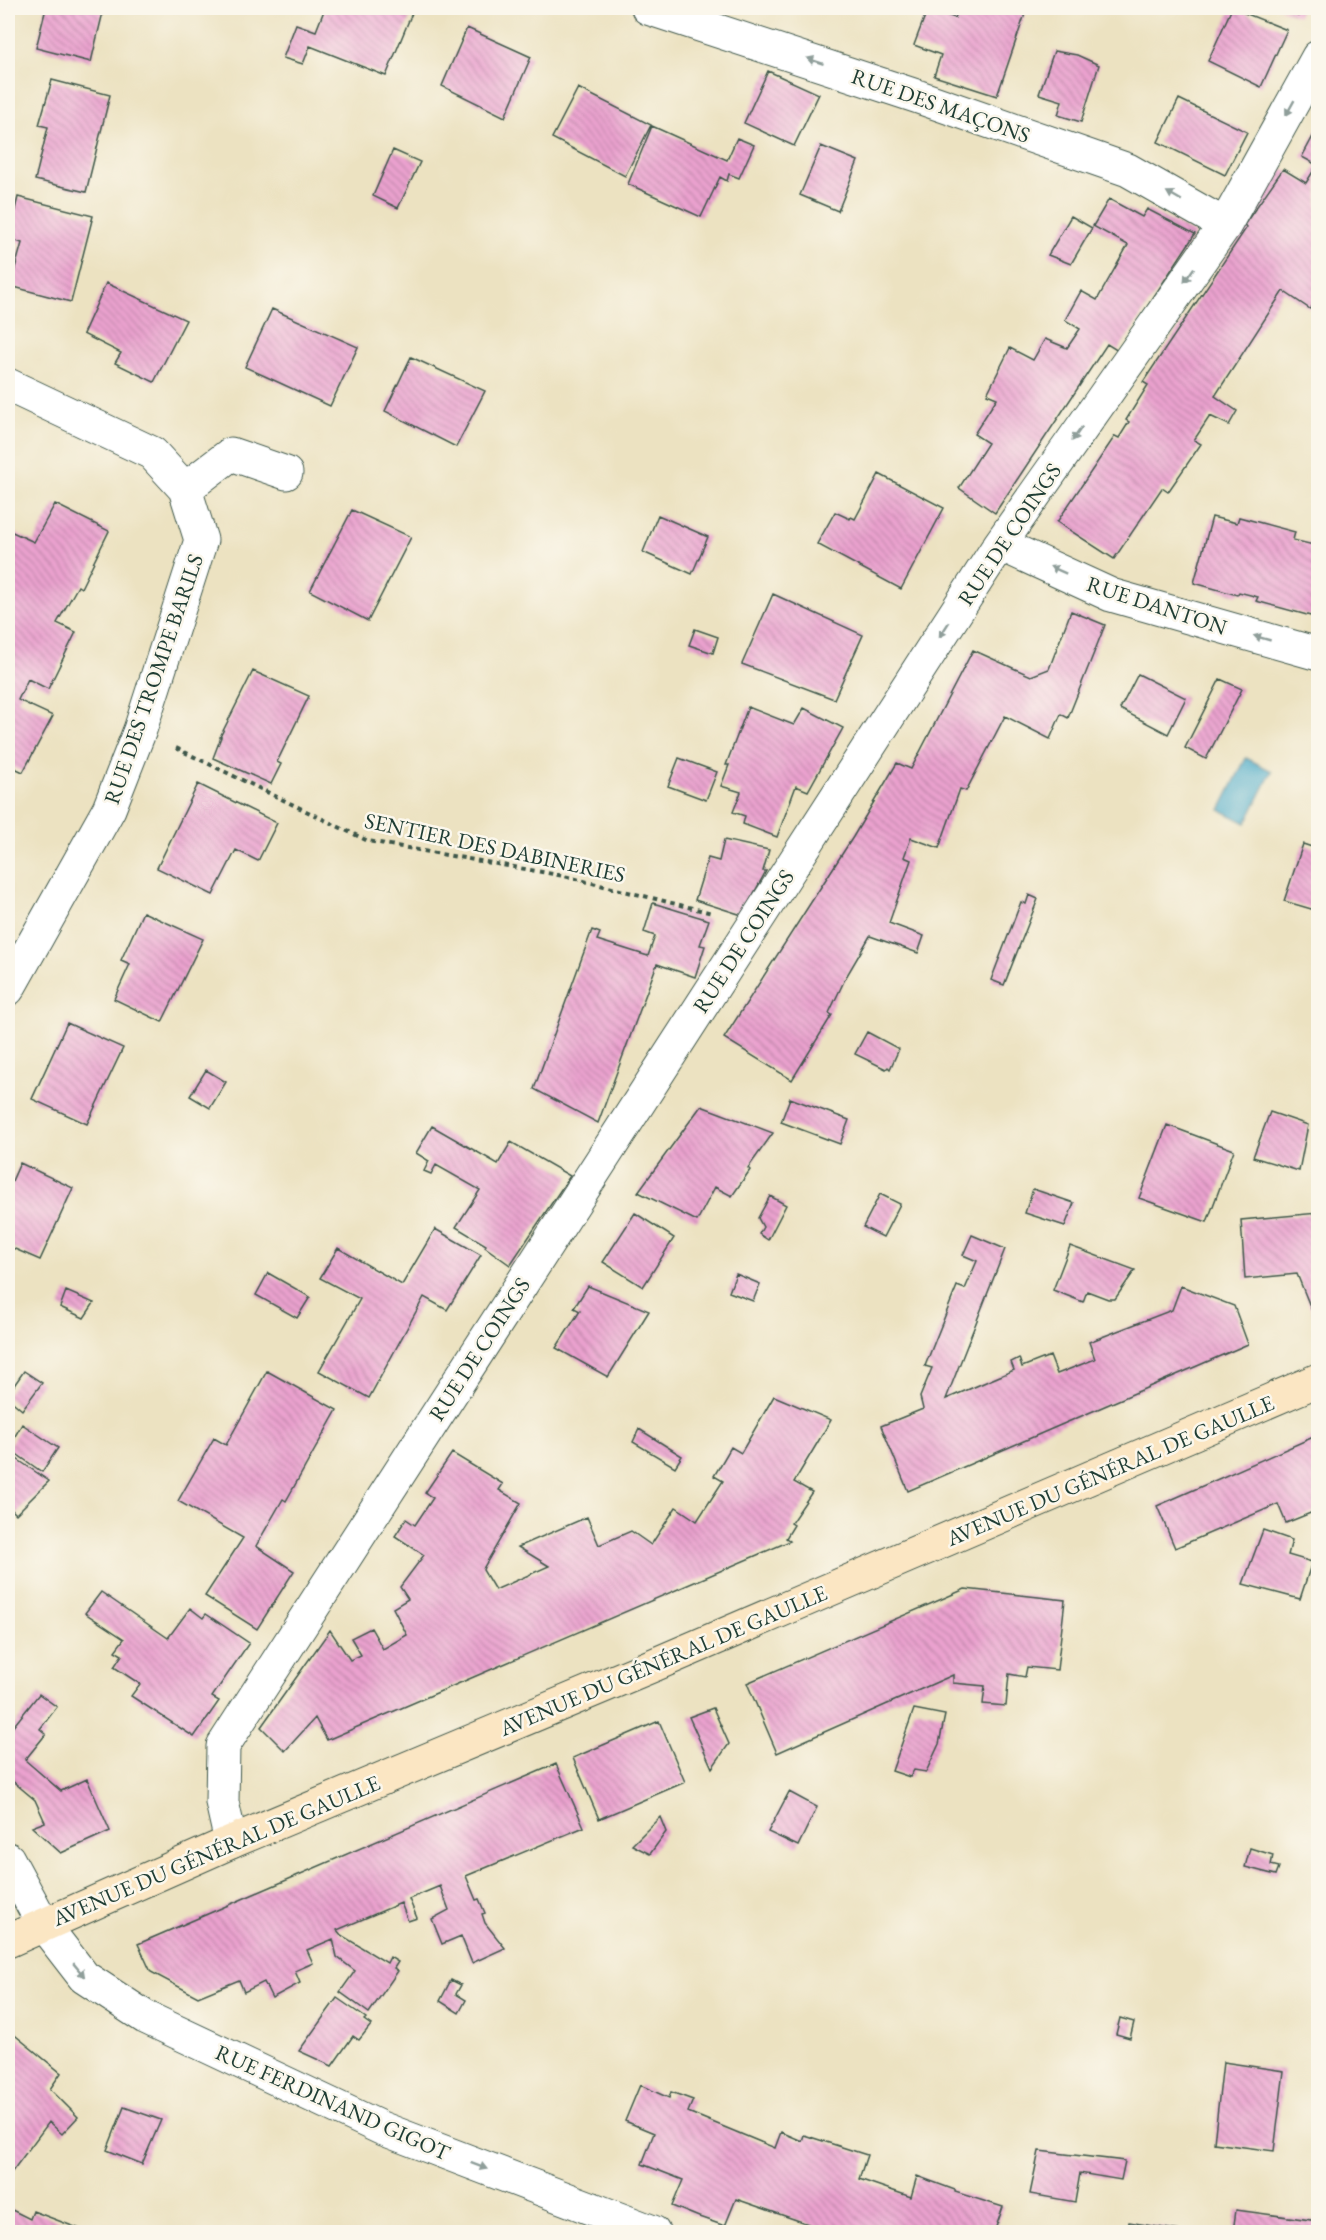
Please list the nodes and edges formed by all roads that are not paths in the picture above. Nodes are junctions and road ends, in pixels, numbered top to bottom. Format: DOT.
graph roads {
  1 [pos="648,8"];
  2 [pos="1318,57"];
  3 [pos="1225,225"];
  4 [pos="8,385"];
  5 [pos="286,473"];
  6 [pos="185,489"];
  7 [pos="1000,544"];
  8 [pos="1318,654"];
  9 [pos="8,989"];
  10 [pos="1318,1380"];
  11 [pos="231,1842"];
  12 [pos="8,1859"];
  13 [pos="43,1924"];
  14 [pos="8,1941"];
  15 [pos="653,2232"];
  3 -- 1 [label="street, RUE DES MAÇONS, one-way"];
  2 -- 3 [label="street, RUE DE COINGS, one-way"];
  3 -- 7 [label="street, RUE DE COINGS, one-way"];
  4 -- 6 [label="street, RUE DES TROMPE BARILS"];
  5 -- 6 [label="street"];
  6 -- 9 [label="street, RUE DES TROMPE BARILS"];
  8 -- 7 [label="street, RUE DANTON, one-way"];
  7 -- 11 [label="street, RUE DE COINGS, one-way"];
  10 -- 11 [label="main road, AVENUE DU GÉNÉRAL DE GAULLE"];
  11 -- 13 [label="main road, AVENUE DU GÉNÉRAL DE GAULLE"];
  12 -- 13 [label="street, RUE FERDINAND GIGOT"];
  13 -- 14 [label="main road, AVENUE DU GÉNÉRAL DE GAULLE"];
  13 -- 15 [label="street, RUE FERDINAND GIGOT, one-way"];
}
